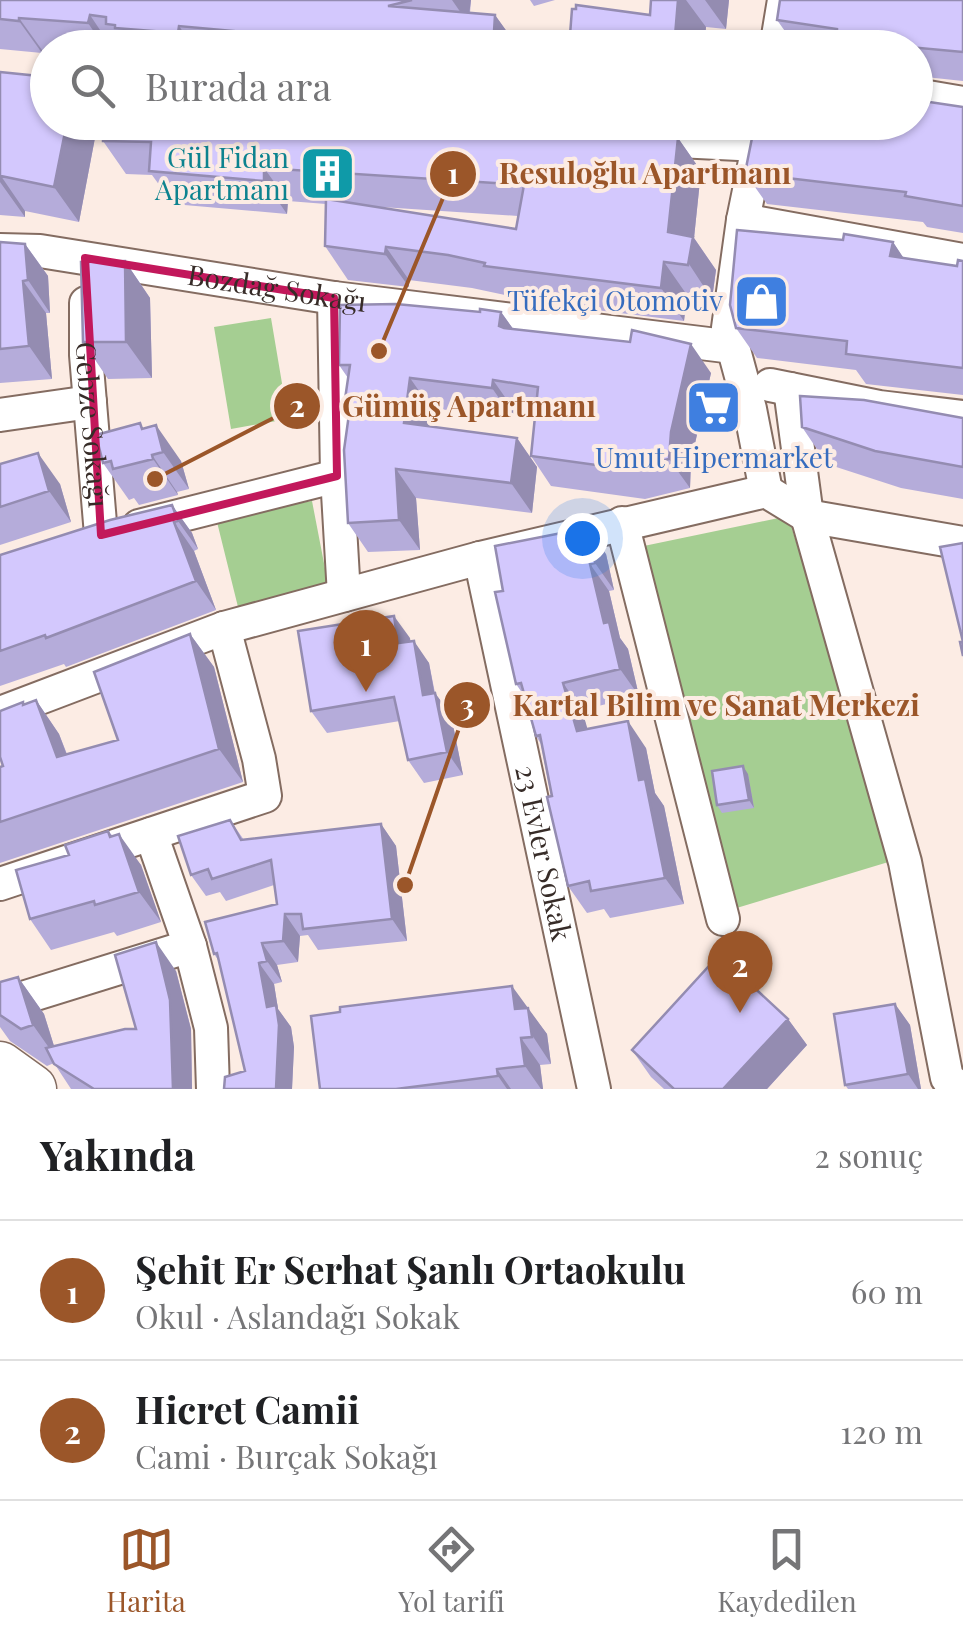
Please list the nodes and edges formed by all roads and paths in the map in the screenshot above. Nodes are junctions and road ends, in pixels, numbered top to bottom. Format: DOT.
graph roads {
  1 [pos="784,0"];
  2 [pos="779,30"];
  3 [pos="933,98"];
  4 [pos="963,102"];
  5 [pos="760,140"];
  6 [pos="743,220"];
  7 [pos="0,250"];
  8 [pos="85,258"];
  9 [pos="963,260"];
  10 [pos="334,298"];
  11 [pos="733,347"];
  12 [pos="742,382"];
  13 [pos="790,389"];
  14 [pos="90,402"];
  15 [pos="0,415"];
  16 [pos="963,416"];
  17 [pos="336,476"];
  18 [pos="766,491"];
  19 [pos="807,516"];
  20 [pos="622,523"];
  21 [pos="101,534"];
  22 [pos="963,543"];
  23 [pos="67,545"];
  24 [pos="480,558"];
  25 [pos="344,595"];
  26 [pos="224,628"];
  27 [pos="0,713"];
  28 [pos="151,834"];
  29 [pos="0,884"];
  30 [pos="723,920"];
  31 [pos="190,946"];
  32 [pos="0,1005"];
  33 [pos="0,1066"];
  34 [pos="32,1089"];
  35 [pos="213,1089"];
  36 [pos="594,1089"];
  37 [pos="961,1089"];
  1 -- 2 [label="street"];
  3 -- 4 [label="street"];
  5 -- 6 [label="street"];
  6 -- 9 [label="street"];
  6 -- 11 [label="street"];
  7 -- 8 [label="street, Bozdağ Sokağı"];
  8 -- 10 [label="street, Bozdağ Sokağı"];
  8 -- 14 [label="street, Gebze Sokağı"];
  10 -- 11 [label="street, Bozdağ Sokağı"];
  10 -- 17 [label="street"];
  11 -- 12 [label="street"];
  12 -- 13 [label="street"];
  12 -- 18 [label="street"];
  13 -- 16 [label="street"];
  13 -- 19 [label="street"];
  14 -- 15 [label="street"];
  14 -- 21 [label="street, Gebze Sokağı"];
  17 -- 21 [label="street"];
  17 -- 25 [label="street"];
  18 -- 19 [label="street"];
  18 -- 20 [label="street"];
  19 -- 22 [label="street"];
  19 -- 37 [label="street"];
  20 -- 24 [label="street"];
  20 -- 30 [label="street"];
  21 -- 23 [label="street"];
  24 -- 25 [label="street"];
  24 -- 36 [label="street, 23 Evler Sokak"];
  25 -- 26 [label="street"];
  26 -- 27 [label="street"];
  26 -- 28 [label="street"];
  28 -- 29 [label="street"];
  28 -- 31 [label="street"];
  31 -- 32 [label="street"];
  31 -- 35 [label="street"];
  33 -- 34 [label="street"];
}
